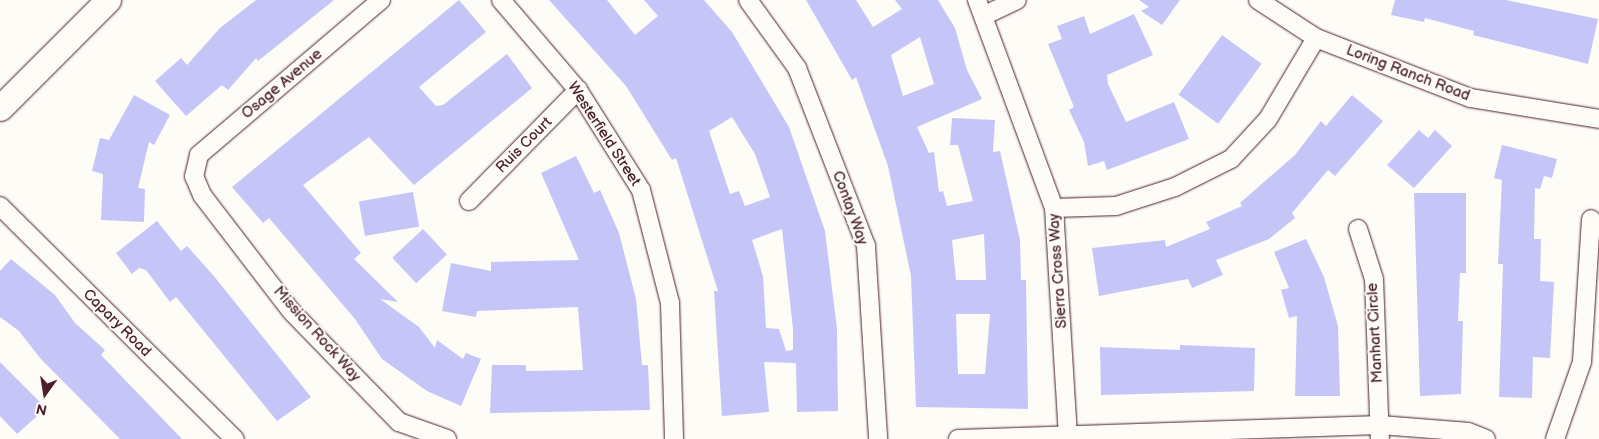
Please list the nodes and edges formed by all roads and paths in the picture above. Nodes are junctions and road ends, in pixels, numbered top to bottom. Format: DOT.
graph roads {
  1 [pos="108,0"];
  2 [pos="381,0"];
  3 [pos="501,0"];
  4 [pos="748,0"];
  5 [pos="1016,0"];
  6 [pos="1258,0"];
  7 [pos="981,8"];
  8 [pos="1316,38"];
  9 [pos="578,90"];
  10 [pos="0,108"];
  11 [pos="1599,119"];
  12 [pos="194,176"];
  13 [pos="469,201"];
  14 [pos="0,206"];
  15 [pos="1054,208"];
  16 [pos="1591,219"];
  17 [pos="1358,229"];
  18 [pos="1380,432"];
  19 [pos="1068,435"];
  20 [pos="235,439"];
  21 [pos="447,439"];
  22 [pos="674,439"];
  23 [pos="878,439"];
  24 [pos="958,439"];
  25 [pos="1486,439"];
  26 [pos="1555,439"];
  1 -- 10 [label="street"];
  2 -- 12 [label="street, Osage Avenue"];
  3 -- 9 [label="street, Westerfield Street"];
  4 -- 23 [label="street, Contay Way"];
  5 -- 7 [label="street"];
  6 -- 8 [label="street, Loring Ranch Road"];
  7 -- 15 [label="street, Sierra Cross Way"];
  8 -- 11 [label="street, Loring Ranch Road"];
  8 -- 15 [label="street"];
  9 -- 13 [label="street, Ruis Court"];
  9 -- 22 [label="street, Westerfield Street"];
  12 -- 21 [label="street, Mission Rock Way"];
  14 -- 20 [label="street, Capary Road"];
  15 -- 19 [label="street, Sierra Cross Way"];
  16 -- 26 [label="street"];
  17 -- 18 [label="street, Manhart Circle"];
  18 -- 19 [label="street"];
  18 -- 25 [label="street"];
  19 -- 24 [label="street"];
}
